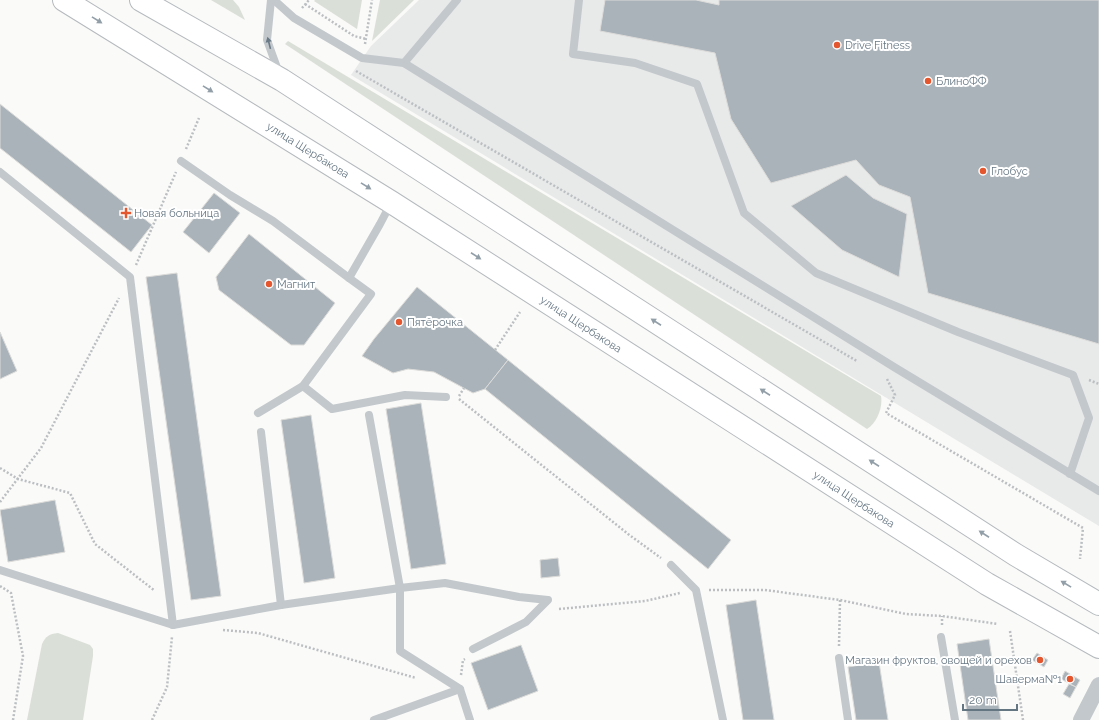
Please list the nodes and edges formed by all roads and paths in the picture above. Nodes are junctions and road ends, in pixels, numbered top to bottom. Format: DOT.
graph roads {
  1 [pos="64,0"];
  2 [pos="141,0"];
  3 [pos="273,0"];
  4 [pos="372,0"];
  5 [pos="457,0"];
  6 [pos="579,0"];
  7 [pos="305,4"];
  8 [pos="366,39"];
  9 [pos="362,58"];
  10 [pos="404,63"];
  11 [pos="282,80"];
  12 [pos="199,118"];
  13 [pos="181,161"];
  14 [pos="0,172"];
  15 [pos="391,202"];
  16 [pos="130,277"];
  17 [pos="349,278"];
  18 [pos="520,312"];
  19 [pos="495,350"];
  20 [pos="860,364"];
  21 [pos="881,376"];
  22 [pos="303,386"];
  23 [pos="464,388"];
  24 [pos="446,397"];
  25 [pos="258,413"];
  26 [pos="369,415"];
  27 [pos="261,432"];
  28 [pos="0,468"];
  29 [pos="1070,474"];
  30 [pos="18,479"];
  31 [pos="1099,491"];
  32 [pos="0,502"];
  33 [pos="1080,559"];
  34 [pos="671,565"];
  35 [pos="0,570"];
  36 [pos="0,586"];
  37 [pos="400,588"];
  38 [pos="840,600"];
  39 [pos="170,603"];
  40 [pos="1099,604"];
  41 [pos="280,605"];
  42 [pos="173,625"];
  43 [pos="1010,631"];
  44 [pos="941,637"];
  45 [pos="1099,647"];
  46 [pos="473,649"];
  47 [pos="839,658"];
  48 [pos="1099,685"];
  49 [pos="460,689"];
  50 [pos="13,720"];
  51 [pos="374,720"];
  52 [pos="470,720"];
  53 [pos="723,720"];
  54 [pos="848,720"];
  55 [pos="955,720"];
  56 [pos="1023,720"];
  57 [pos="1081,720"];
  1 -- 15 [label="main road, улица Щербакова, one-way"];
  2 -- 11 [label="main road"];
  3 -- 9 [label="lane"];
  11 -- 3 [label="lane, one-way"];
  4 -- 8 [label="path"];
  5 -- 10 [label="lane"];
  6 -- 29 [label="lane"];
  7 -- 8 [label="path"];
  8 -- 9 [label="path"];
  9 -- 10 [label="lane"];
  9 -- 20 [label="path"];
  10 -- 29 [label="lane"];
  40 -- 11 [label="main road, one-way"];
  12 -- 13 [label="path"];
  13 -- 16 [label="path"];
  13 -- 17 [label="lane"];
  14 -- 16 [label="lane"];
  15 -- 17 [label="lane"];
  15 -- 45 [label="main road, улица Щербакова, one-way"];
  16 -- 30 [label="path"];
  16 -- 39 [label="lane"];
  17 -- 22 [label="lane"];
  18 -- 19 [label="path"];
  21 -- 33 [label="path"];
  22 -- 24 [label="lane"];
  22 -- 25 [label="lane"];
  23 -- 34 [label="path"];
  26 -- 37 [label="lane"];
  27 -- 41 [label="lane"];
  28 -- 30 [label="path"];
  29 -- 31 [label="lane"];
  30 -- 32 [label="path"];
  30 -- 39 [label="path"];
  34 -- 53 [label="lane"];
  35 -- 42 [label="lane"];
  36 -- 50 [label="path"];
  37 -- 41 [label="lane"];
  37 -- 46 [label="lane"];
  37 -- 49 [label="lane"];
  38 -- 47 [label="path"];
  39 -- 42 [label="lane"];
  41 -- 42 [label="lane"];
  43 -- 56 [label="path"];
  44 -- 55 [label="lane"];
  47 -- 54 [label="lane"];
  48 -- 57 [label="street"];
  49 -- 51 [label="lane"];
  49 -- 52 [label="lane"];
}
